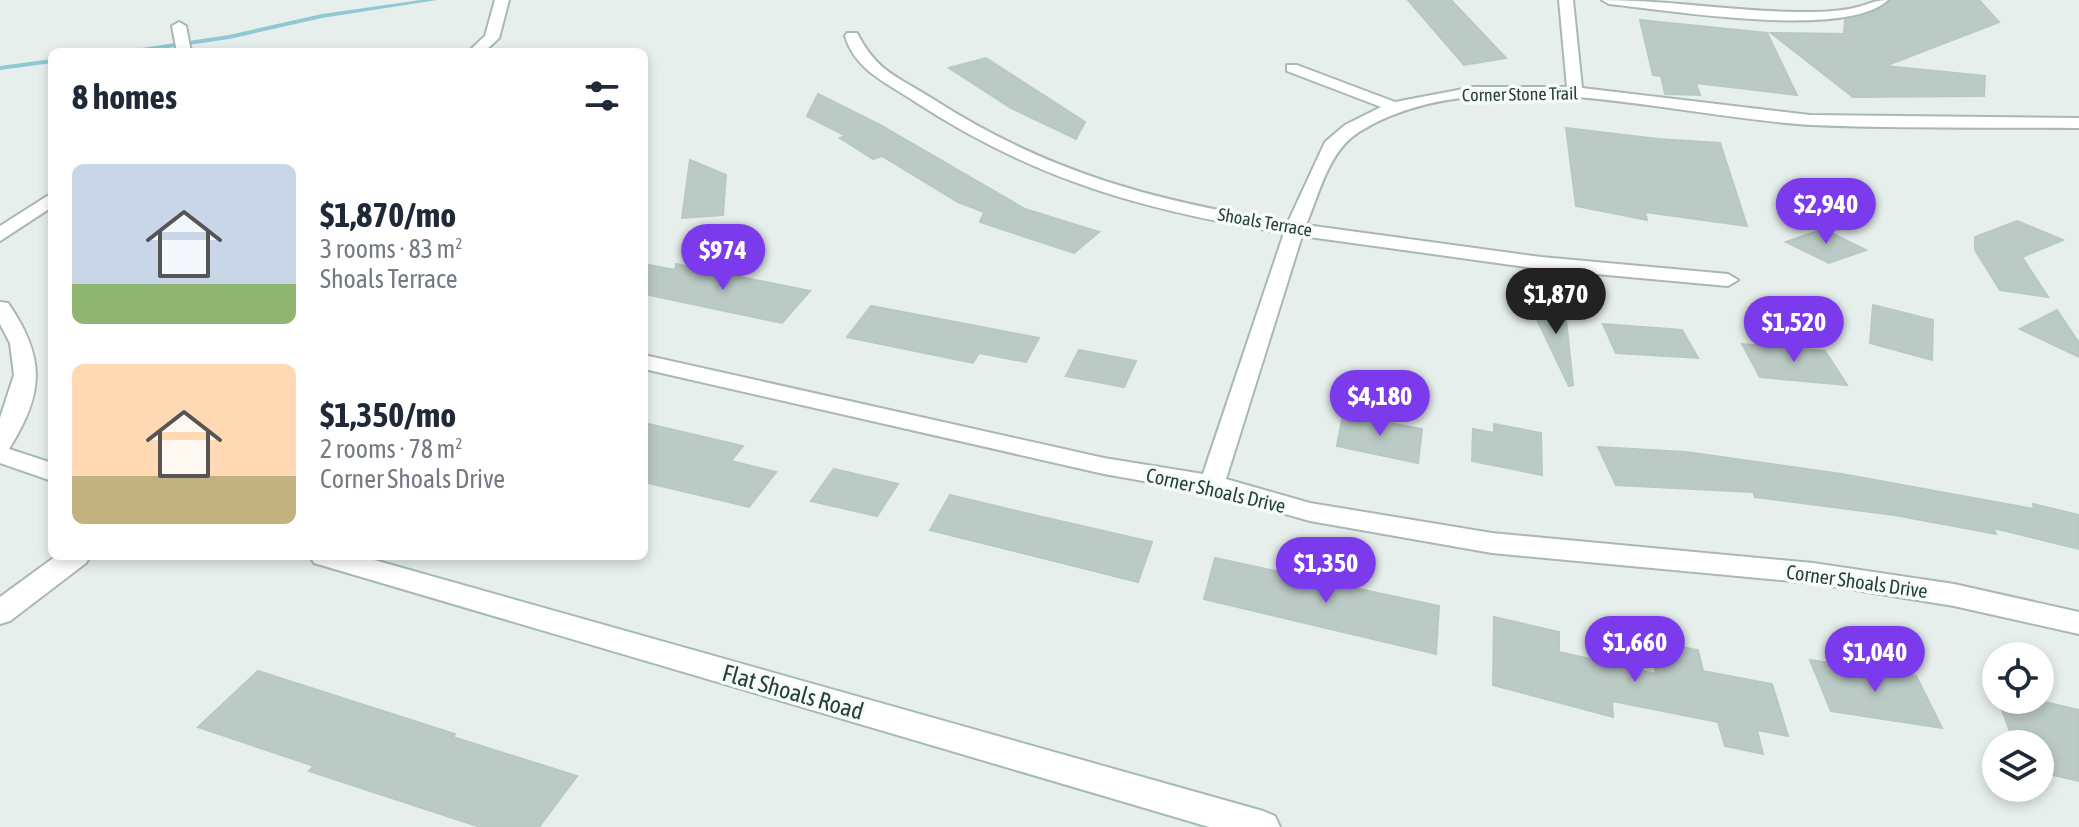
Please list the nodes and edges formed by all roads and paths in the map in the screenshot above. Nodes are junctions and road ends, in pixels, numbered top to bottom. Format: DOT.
graph roads {
  1 [pos="502,0"];
  2 [pos="1566,0"];
  3 [pos="1609,0"];
  4 [pos="1881,0"];
  5 [pos="179,26"];
  6 [pos="852,36"];
  7 [pos="183,48"];
  8 [pos="480,48"];
  9 [pos="1292,68"];
  10 [pos="1575,92"];
  11 [pos="1394,107"];
  12 [pos="2079,123"];
  13 [pos="48,202"];
  14 [pos="1295,228"];
  15 [pos="0,235"];
  16 [pos="1728,280"];
  17 [pos="0,308"];
  18 [pos="648,363"];
  19 [pos="0,443"];
  20 [pos="0,454"];
  21 [pos="48,471"];
  22 [pos="1212,484"];
  23 [pos="71,560"];
  24 [pos="338,560"];
  25 [pos="0,613"];
  26 [pos="2079,623"];
  27 [pos="1263,827"];
  1 -- 8 [label="street"];
  2 -- 10 [label="street"];
  3 -- 4 [label="street"];
  5 -- 7 [label="street"];
  6 -- 14 [label="street, Shoals Terrace"];
  9 -- 11 [label="street"];
  10 -- 11 [label="street, Corner Stone Trail"];
  10 -- 12 [label="street, Corner Stone Trail"];
  11 -- 14 [label="street, Corner Stone Trail"];
  13 -- 15 [label="street"];
  14 -- 16 [label="street, Shoals Terrace"];
  14 -- 22 [label="street, Corner Stone Trail"];
  17 -- 19 [label="street"];
  18 -- 22 [label="street, Corner Shoals Drive"];
  20 -- 21 [label="street"];
  22 -- 26 [label="street, Corner Shoals Drive"];
  23 -- 25 [label="street"];
  24 -- 27 [label="street, Flat Shoals Road"];
}
